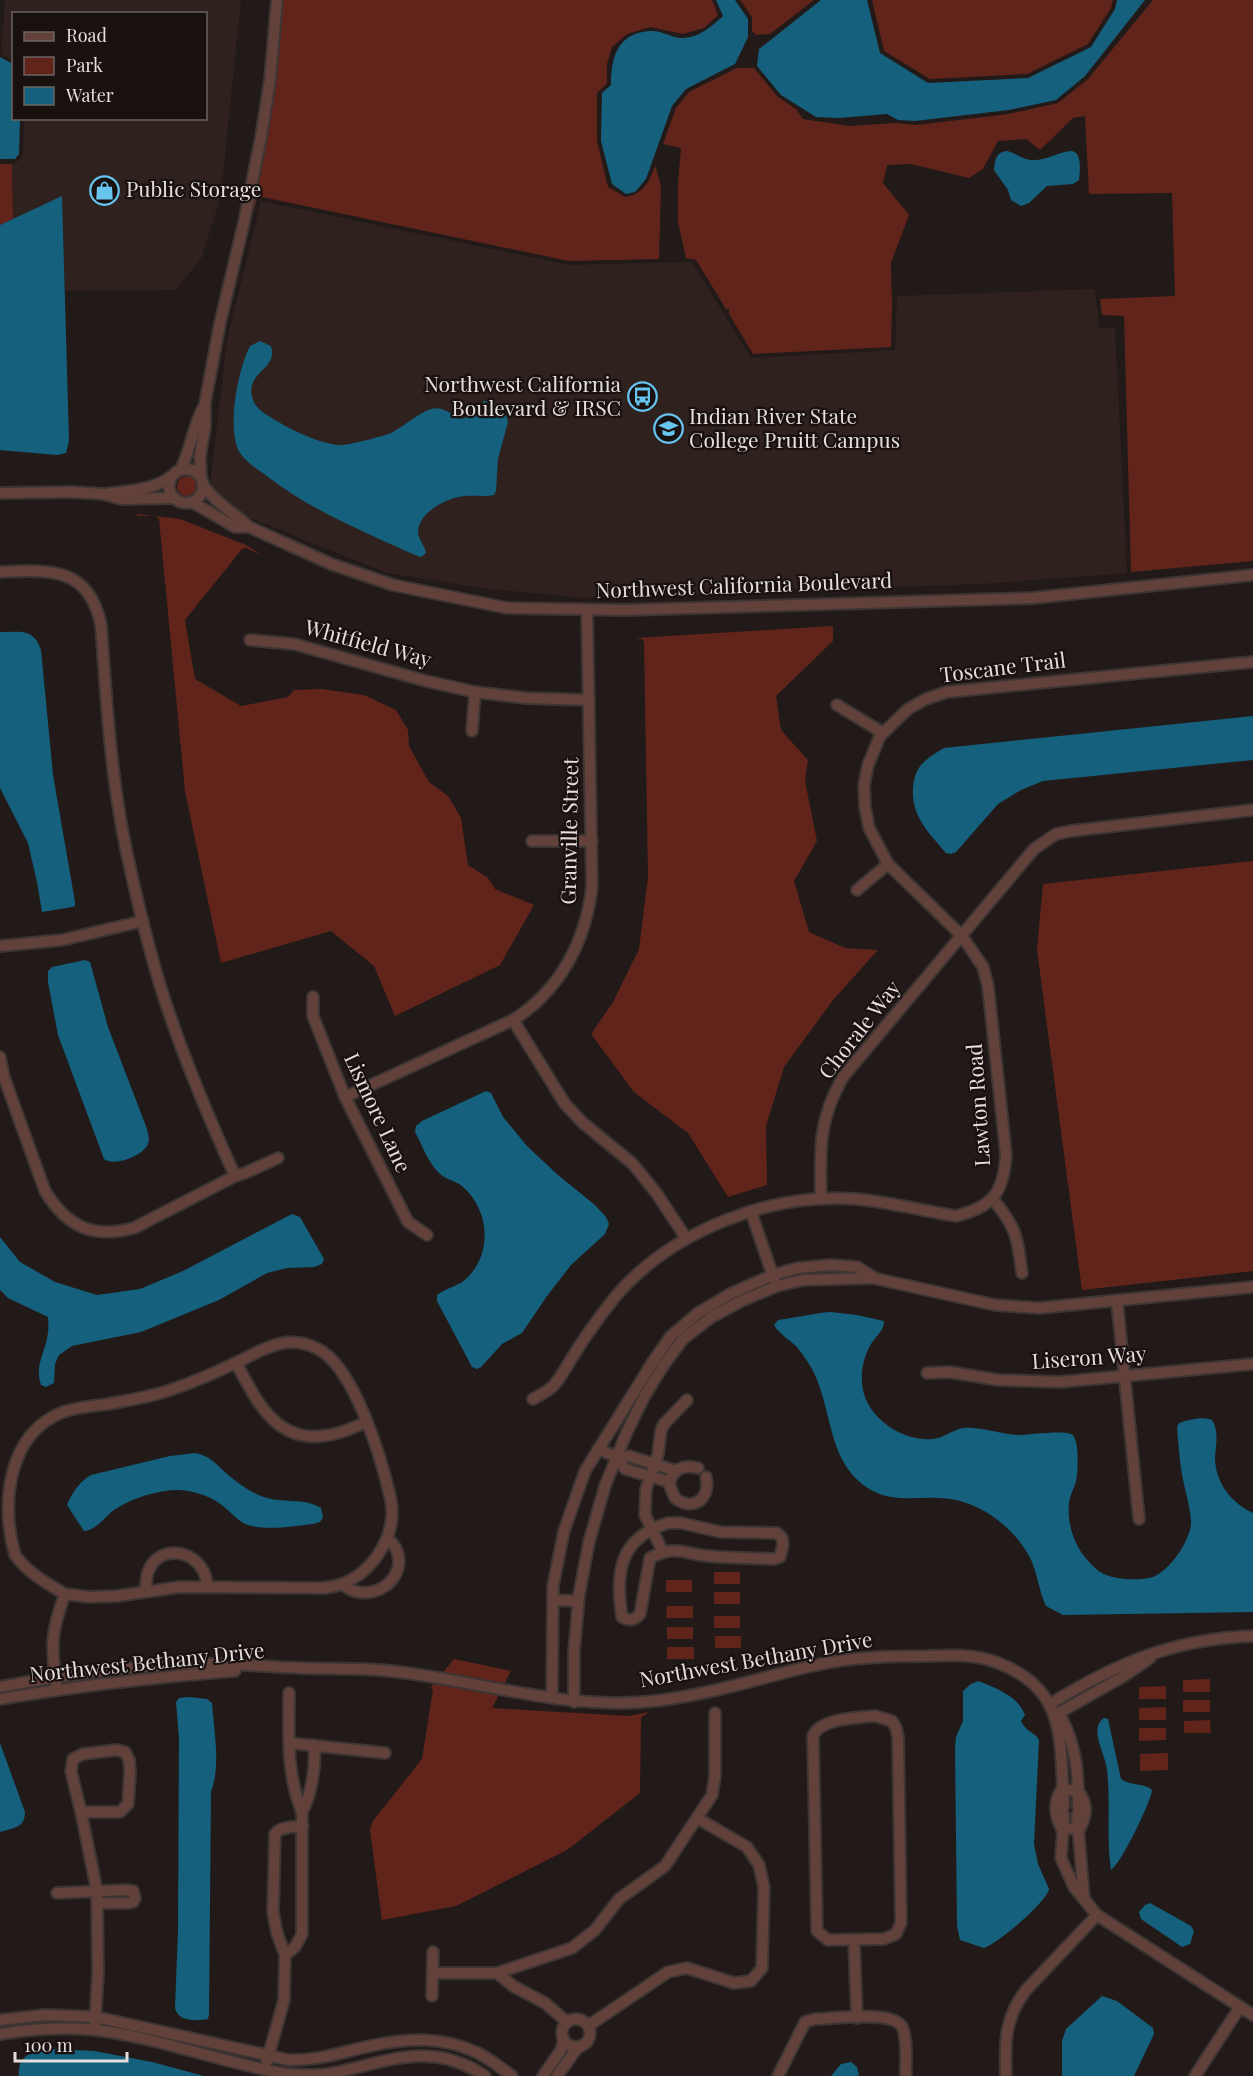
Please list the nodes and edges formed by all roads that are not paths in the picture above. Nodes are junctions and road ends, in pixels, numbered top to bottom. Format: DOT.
graph roads {
  1 [pos="277,0"];
  2 [pos="205,403"];
  3 [pos="177,472"];
  4 [pos="202,481"];
  5 [pos="0,493"];
  6 [pos="103,494"];
  7 [pos="175,498"];
  8 [pos="192,502"];
  9 [pos="249,527"];
  10 [pos="0,572"];
  11 [pos="1253,575"];
  12 [pos="93,578"];
  13 [pos="84,587"];
  14 [pos="587,610"];
  15 [pos="250,640"];
  16 [pos="1253,662"];
  17 [pos="475,692"];
  18 [pos="589,700"];
  19 [pos="837,705"];
  20 [pos="472,731"];
  21 [pos="883,733"];
  22 [pos="1253,810"];
  23 [pos="532,840"];
  24 [pos="592,841"];
  25 [pos="888,864"];
  26 [pos="856,890"];
  27 [pos="143,921"];
  28 [pos="962,936"];
  29 [pos="0,946"];
  30 [pos="313,997"];
  31 [pos="513,1020"];
  32 [pos="0,1057"];
  33 [pos="345,1097"];
  34 [pos="278,1158"];
  35 [pos="235,1176"];
  36 [pos="821,1198"];
  37 [pos="993,1199"];
  38 [pos="751,1212"];
  39 [pos="427,1235"];
  40 [pos="686,1238"];
  41 [pos="1022,1273"];
  42 [pos="773,1275"];
  43 [pos="873,1278"];
  44 [pos="777,1286"];
  45 [pos="1253,1287"];
  46 [pos="1117,1300"];
  47 [pos="236,1363"];
  48 [pos="1253,1364"];
  49 [pos="927,1373"];
  50 [pos="1125,1376"];
  51 [pos="533,1399"];
  52 [pos="687,1400"];
  53 [pos="367,1422"];
  54 [pos="598,1449"];
  55 [pos="617,1457"];
  56 [pos="656,1465"];
  57 [pos="698,1468"];
  58 [pos="676,1471"];
  59 [pos="651,1477"];
  60 [pos="706,1477"];
  61 [pos="670,1482"];
  62 [pos="1139,1519"];
  63 [pos="651,1528"];
  64 [pos="387,1539"];
  65 [pos="663,1552"];
  66 [pos="342,1584"];
  67 [pos="207,1587"];
  68 [pos="146,1592"];
  69 [pos="65,1594"];
  70 [pos="553,1600"];
  71 [pos="578,1601"];
  72 [pos="1253,1636"];
  73 [pos="298,1668"];
  74 [pos="55,1677"];
  75 [pos="1101,1682"];
  76 [pos="0,1687"];
  77 [pos="57,1690"];
  78 [pos="289,1693"];
  79 [pos="552,1697"];
  80 [pos="0,1699"];
  81 [pos="574,1702"];
  82 [pos="1050,1704"];
  83 [pos="715,1713"];
  84 [pos="1055,1715"];
  85 [pos="289,1743"];
  86 [pos="314,1745"];
  87 [pos="385,1753"];
  88 [pos="1062,1789"];
  89 [pos="1078,1791"];
  90 [pos="81,1812"];
  91 [pos="302,1812"];
  92 [pos="697,1818"];
  93 [pos="303,1826"];
  94 [pos="1080,1828"];
  95 [pos="1062,1829"];
  96 [pos="97,1891"];
  97 [pos="57,1893"];
  98 [pos="1084,1899"];
  99 [pos="97,1903"];
  100 [pos="1097,1915"];
  101 [pos="854,1941"];
  102 [pos="433,1952"];
  103 [pos="285,1955"];
  104 [pos="433,1973"];
  105 [pos="497,1973"];
  106 [pos="432,1996"];
  107 [pos="1240,2007"];
  108 [pos="1253,2015"];
  109 [pos="96,2017"];
  110 [pos="857,2018"];
  111 [pos="0,2019"];
  112 [pos="567,2022"];
  113 [pos="588,2026"];
  114 [pos="95,2030"];
  115 [pos="0,2034"];
  116 [pos="564,2040"];
  117 [pos="578,2047"];
  118 [pos="269,2055"];
  119 [pos="264,2073"];
  120 [pos="485,2076"];
  121 [pos="512,2076"];
  122 [pos="543,2076"];
  123 [pos="557,2076"];
  124 [pos="778,2076"];
  125 [pos="906,2076"];
  126 [pos="1006,2076"];
  127 [pos="1195,2076"];
  1 -- 2 [label="street"];
  2 -- 3 [label="street"];
  2 -- 4 [label="street"];
  3 -- 4 [label="street"];
  3 -- 6 [label="street"];
  3 -- 7 [label="street"];
  4 -- 8 [label="street"];
  4 -- 9 [label="street, Northwest California Boulevard"];
  5 -- 6 [label="street"];
  6 -- 7 [label="street"];
  7 -- 8 [label="street"];
  8 -- 9 [label="street, Northwest California Boulevard"];
  9 -- 14 [label="street, Northwest California Boulevard"];
  10 -- 13 [label="street"];
  11 -- 14 [label="street, Northwest California Boulevard"];
  12 -- 13 [label="street"];
  13 -- 27 [label="street"];
  14 -- 18 [label="street, Granville Street"];
  15 -- 17 [label="street, Whitfield Way"];
  16 -- 21 [label="street, Toscane Trail"];
  17 -- 18 [label="street, Whitfield Way"];
  17 -- 20 [label="street"];
  18 -- 24 [label="street, Granville Street"];
  19 -- 21 [label="street"];
  21 -- 25 [label="street, Toscane Trail"];
  22 -- 28 [label="street"];
  23 -- 24 [label="street"];
  24 -- 31 [label="street, Granville Street"];
  25 -- 26 [label="street"];
  25 -- 28 [label="street, Toscane Trail"];
  27 -- 29 [label="street"];
  27 -- 35 [label="street"];
  28 -- 36 [label="street, Chorale Way"];
  28 -- 37 [label="street, Lawton Road"];
  30 -- 33 [label="street, Lismore Lane"];
  31 -- 33 [label="street, Granville Street"];
  31 -- 40 [label="street"];
  32 -- 35 [label="street"];
  33 -- 39 [label="street, Lismore Lane"];
  34 -- 35 [label="street"];
  36 -- 37 [label="street"];
  36 -- 38 [label="street"];
  37 -- 41 [label="street"];
  38 -- 40 [label="street"];
  38 -- 42 [label="street"];
  40 -- 51 [label="street"];
  42 -- 43 [label="street"];
  42 -- 44 [label="street"];
  42 -- 54 [label="street"];
  43 -- 44 [label="street"];
  43 -- 46 [label="street"];
  44 -- 55 [label="street"];
  45 -- 46 [label="street"];
  46 -- 50 [label="street"];
  47 -- 53 [label="street"];
  47 -- 53 [label="street"];
  47 -- 69 [label="street"];
  48 -- 50 [label="street, Liseron Way"];
  49 -- 50 [label="street, Liseron Way"];
  50 -- 62 [label="street"];
  52 -- 56 [label="street"];
  53 -- 64 [label="street"];
  54 -- 55 [label="street"];
  54 -- 70 [label="street"];
  55 -- 56 [label="street"];
  55 -- 59 [label="street"];
  55 -- 71 [label="street"];
  56 -- 58 [label="street"];
  56 -- 59 [label="street"];
  57 -- 58 [label="street"];
  58 -- 61 [label="street"];
  59 -- 61 [label="street"];
  59 -- 63 [label="street"];
  60 -- 61 [label="street"];
  63 -- 65 [label="street"];
  63 -- 65 [label="street"];
  63 -- 65 [label="street"];
  64 -- 66 [label="street"];
  64 -- 66 [label="street"];
  66 -- 67 [label="street"];
  67 -- 68 [label="street"];
  67 -- 68 [label="street"];
  68 -- 69 [label="street"];
  69 -- 74 [label="street"];
  70 -- 71 [label="street"];
  70 -- 79 [label="street"];
  71 -- 81 [label="street"];
  72 -- 75 [label="street"];
  73 -- 74 [label="street, Northwest Bethany Drive"];
  73 -- 77 [label="street, Northwest Bethany Drive"];
  73 -- 79 [label="street, Northwest Bethany Drive"];
  74 -- 76 [label="street, Northwest Bethany Drive"];
  74 -- 77 [label="street"];
  75 -- 82 [label="street"];
  75 -- 84 [label="street"];
  77 -- 80 [label="street, Northwest Bethany Drive"];
  78 -- 85 [label="street"];
  79 -- 81 [label="street, Northwest Bethany Drive"];
  81 -- 82 [label="street, Northwest Bethany Drive"];
  82 -- 84 [label="street, Northwest Bethany Drive"];
  83 -- 92 [label="street"];
  84 -- 88 [label="street, Northwest Bethany Drive"];
  84 -- 89 [label="street, Northwest Bethany Drive"];
  85 -- 86 [label="street"];
  85 -- 91 [label="street"];
  86 -- 87 [label="street"];
  86 -- 91 [label="street"];
  88 -- 89 [label="street"];
  88 -- 95 [label="street, Northwest Bethany Drive"];
  88 -- 95 [label="street, Northwest Bethany Drive"];
  89 -- 94 [label="street, Northwest Bethany Drive"];
  89 -- 94 [label="street, Northwest Bethany Drive"];
  90 -- 90 [label="street"];
  90 -- 96 [label="street"];
  91 -- 93 [label="street"];
  92 -- 105 [label="street"];
  92 -- 113 [label="street"];
  93 -- 103 [label="street"];
  93 -- 103 [label="street"];
  94 -- 95 [label="street"];
  94 -- 98 [label="street, Northwest Bethany Drive"];
  95 -- 98 [label="street, Northwest Bethany Drive"];
  96 -- 97 [label="street"];
  96 -- 99 [label="street"];
  96 -- 99 [label="street"];
  98 -- 100 [label="street, Northwest Bethany Drive"];
  99 -- 109 [label="street"];
  100 -- 107 [label="street, Northwest Bethany Drive"];
  100 -- 126 [label="street"];
  101 -- 101 [label="street"];
  101 -- 110 [label="street"];
  102 -- 104 [label="street"];
  103 -- 118 [label="street"];
  104 -- 105 [label="street"];
  104 -- 106 [label="street"];
  105 -- 112 [label="street"];
  107 -- 108 [label="street, Northwest Bethany Drive"];
  107 -- 127 [label="street"];
  109 -- 111 [label="street"];
  109 -- 114 [label="street"];
  109 -- 118 [label="street"];
  110 -- 124 [label="street"];
  110 -- 125 [label="street"];
  112 -- 113 [label="street"];
  112 -- 116 [label="street"];
  113 -- 117 [label="street"];
  114 -- 115 [label="street"];
  114 -- 119 [label="street"];
  116 -- 117 [label="street"];
  116 -- 122 [label="street"];
  117 -- 123 [label="street"];
  118 -- 119 [label="street"];
  118 -- 121 [label="street"];
  119 -- 120 [label="street"];
}
